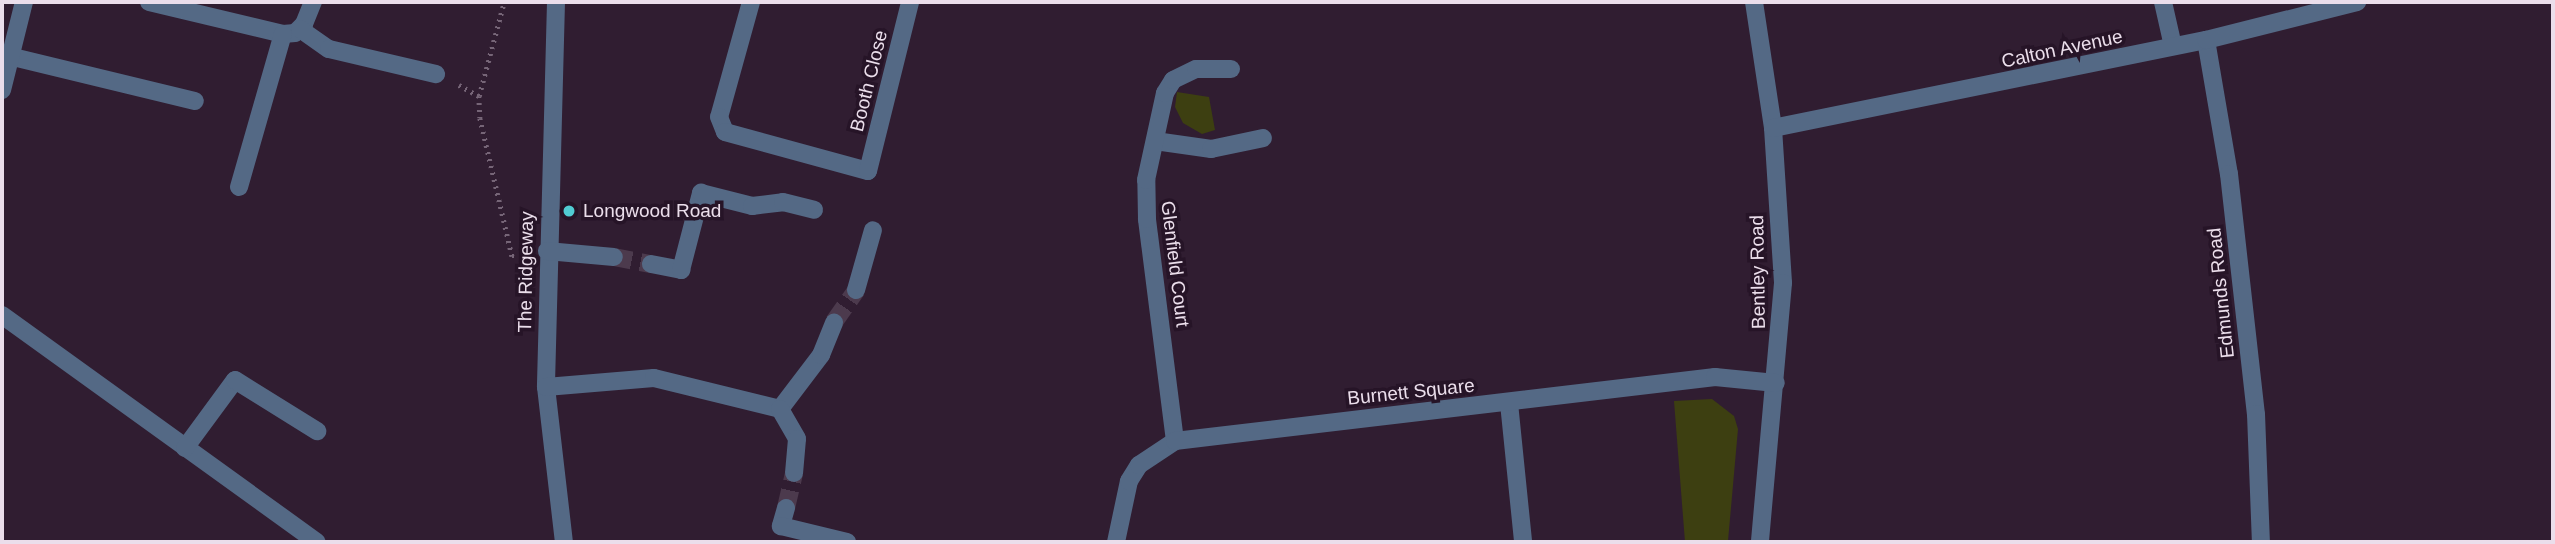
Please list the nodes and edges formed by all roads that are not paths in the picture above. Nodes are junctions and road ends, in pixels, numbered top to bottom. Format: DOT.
graph roads {
  1 [pos="24,2"];
  2 [pos="149,2"];
  3 [pos="313,2"];
  4 [pos="556,2"];
  5 [pos="751,2"];
  6 [pos="910,2"];
  7 [pos="1755,2"];
  8 [pos="2163,2"];
  9 [pos="2357,2"];
  10 [pos="291,32"];
  11 [pos="2206,40"];
  12 [pos="2173,46"];
  13 [pos="13,57"];
  14 [pos="1231,69"];
  15 [pos="436,74"];
  16 [pos="2,90"];
  17 [pos="195,101"];
  18 [pos="1773,128"];
  19 [pos="1264,138"];
  20 [pos="1155,141"];
  21 [pos="239,187"];
  22 [pos="814,210"];
  23 [pos="873,230"];
  24 [pos="547,255"];
  25 [pos="614,257"];
  26 [pos="651,264"];
  27 [pos="856,290"];
  28 [pos="2,315"];
  29 [pos="834,322"];
  30 [pos="1776,383"];
  31 [pos="546,387"];
  32 [pos="1509,403"];
  33 [pos="780,409"];
  34 [pos="317,431"];
  35 [pos="1175,441"];
  36 [pos="186,448"];
  37 [pos="794,473"];
  38 [pos="786,508"];
  39 [pos="317,542"];
  40 [pos="564,542"];
  41 [pos="847,542"];
  42 [pos="1116,542"];
  43 [pos="1523,542"];
  44 [pos="1760,542"];
  45 [pos="2261,542"];
  1 -- 13 [label="street"];
  2 -- 10 [label="street"];
  3 -- 10 [label="street"];
  4 -- 24 [label="street, The Ridgeway"];
  5 -- 6 [label="street, Booth Close"];
  7 -- 18 [label="street, Bentley Road"];
  8 -- 12 [label="street"];
  9 -- 11 [label="street, Calton Avenue"];
  10 -- 15 [label="street"];
  10 -- 21 [label="street"];
  11 -- 12 [label="street, Calton Avenue"];
  11 -- 45 [label="street, Edmunds Road"];
  12 -- 18 [label="street, Calton Avenue"];
  13 -- 16 [label="street"];
  13 -- 17 [label="street"];
  14 -- 20 [label="street, Glenfield Court"];
  18 -- 30 [label="street, Bentley Road"];
  19 -- 20 [label="street"];
  20 -- 35 [label="street, Glenfield Court"];
  22 -- 26 [label="street"];
  23 -- 27 [label="street"];
  24 -- 25 [label="street"];
  24 -- 31 [label="street, The Ridgeway"];
  28 -- 36 [label="street"];
  29 -- 33 [label="street"];
  30 -- 32 [label="street, Burnett Square"];
  30 -- 44 [label="street, Bentley Road"];
  31 -- 33 [label="street"];
  31 -- 40 [label="street, The Ridgeway"];
  32 -- 35 [label="street, Burnett Square"];
  32 -- 43 [label="street"];
  33 -- 37 [label="street"];
  34 -- 36 [label="street"];
  35 -- 42 [label="street, Burnett Square"];
  36 -- 39 [label="street"];
  38 -- 41 [label="street"];
}
